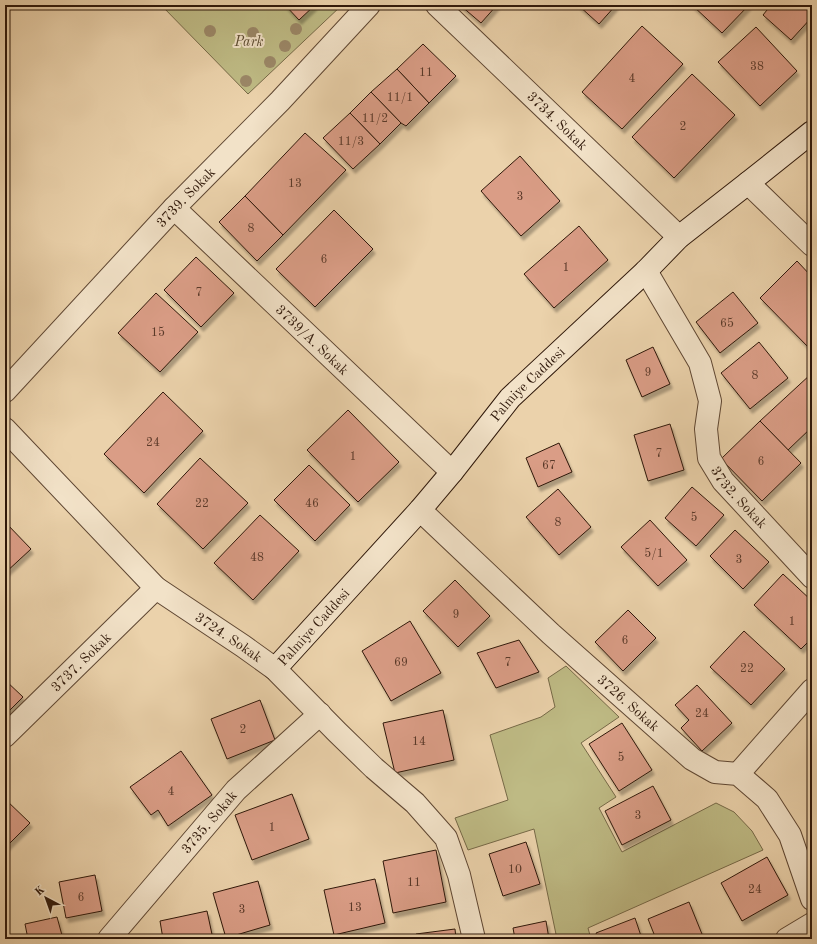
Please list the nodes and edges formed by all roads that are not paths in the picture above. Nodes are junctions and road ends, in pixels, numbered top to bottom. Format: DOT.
graph roads {
  1 [pos="369,5"];
  2 [pos="437,5"];
  3 [pos="812,132"];
  4 [pos="748,183"];
  5 [pos="174,208"];
  6 [pos="679,237"];
  7 [pos="812,245"];
  8 [pos="646,271"];
  9 [pos="5,391"];
  10 [pos="5,429"];
  11 [pos="452,472"];
  12 [pos="420,510"];
  13 [pos="812,577"];
  14 [pos="156,588"];
  15 [pos="275,669"];
  16 [pos="812,690"];
  17 [pos="320,714"];
  18 [pos="5,736"];
  19 [pos="738,774"];
  20 [pos="812,900"];
  21 [pos="812,924"];
  22 [pos="109,939"];
  23 [pos="474,939"];
  24 [pos="787,939"];
  1 -- 5 [label="street, 3739. Sokak"];
  2 -- 6 [label="street, 3734. Sokak"];
  3 -- 4 [label="street, Palmiye Caddesi"];
  4 -- 6 [label="street, Palmiye Caddesi"];
  4 -- 7 [label="street"];
  5 -- 9 [label="street, 3739. Sokak"];
  5 -- 11 [label="street, 3739/A. Sokak"];
  6 -- 8 [label="street, Palmiye Caddesi"];
  8 -- 11 [label="street, Palmiye Caddesi"];
  8 -- 13 [label="street, 3732. Sokak"];
  10 -- 14 [label="street, 3724. Sokak"];
  11 -- 12 [label="street, Palmiye Caddesi"];
  12 -- 15 [label="street, Palmiye Caddesi"];
  12 -- 19 [label="street, 3726. Sokak"];
  14 -- 15 [label="street, 3724. Sokak"];
  14 -- 18 [label="street, 3737. Sokak"];
  15 -- 17 [label="street, 3724. Sokak"];
  16 -- 19 [label="street"];
  17 -- 22 [label="street, 3735. Sokak"];
  17 -- 23 [label="street, 3724. Sokak"];
  19 -- 20 [label="street"];
  21 -- 24 [label="street"];
}
